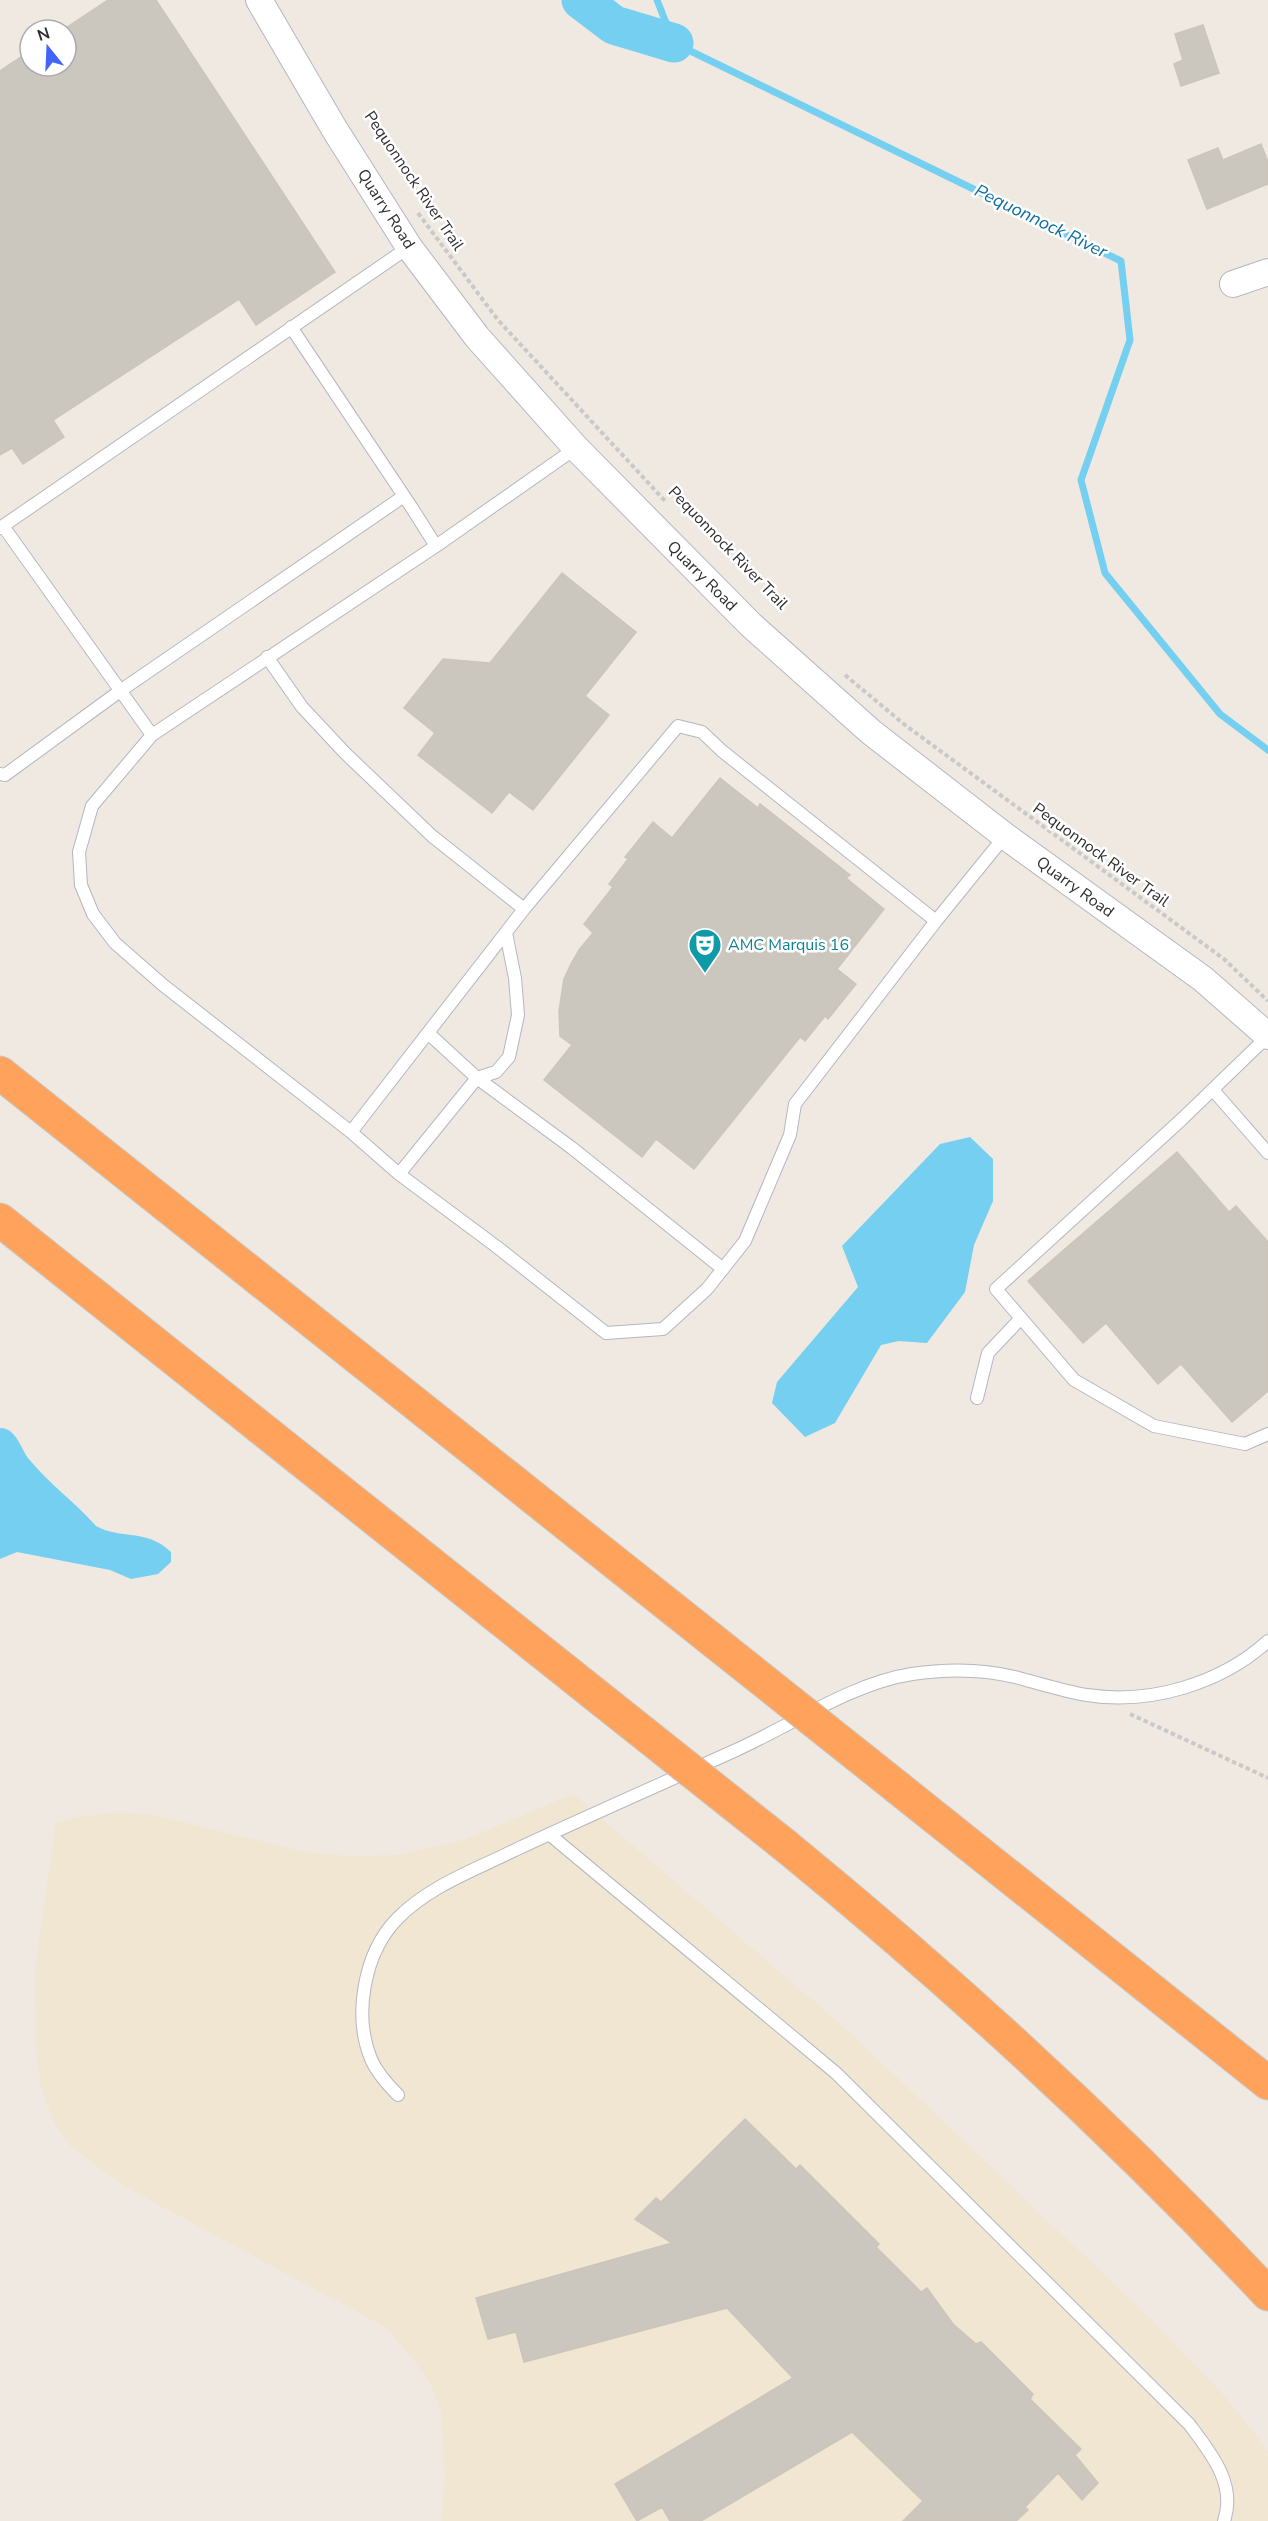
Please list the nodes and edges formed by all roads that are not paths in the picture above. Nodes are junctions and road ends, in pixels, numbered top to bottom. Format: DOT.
graph roads {
  1 [pos="259,0"];
  2 [pos="409,247"];
  3 [pos="1268,272"];
  4 [pos="1233,284"];
  5 [pos="291,327"];
  6 [pos="576,448"];
  7 [pos="404,496"];
  8 [pos="2,527"];
  9 [pos="436,546"];
  10 [pos="267,657"];
  11 [pos="120,691"];
  12 [pos="152,735"];
  13 [pos="0,774"];
  14 [pos="1005,837"];
  15 [pos="524,909"];
  16 [pos="936,921"];
  17 [pos="506,933"];
  18 [pos="428,1033"];
  19 [pos="1268,1036"];
  20 [pos="0,1048"];
  21 [pos="0,1073"];
  22 [pos="477,1078"];
  23 [pos="1213,1090"];
  24 [pos="351,1132"];
  25 [pos="1268,1153"];
  26 [pos="399,1174"];
  27 [pos="160,1200"];
  28 [pos="0,1220"];
  29 [pos="723,1269"];
  30 [pos="1021,1318"];
  31 [pos="977,1398"];
  32 [pos="1268,1434"];
  33 [pos="1268,1641"];
  34 [pos="549,1834"];
  35 [pos="1268,2083"];
  36 [pos="398,2095"];
  37 [pos="1125,2147"];
  38 [pos="1268,2294"];
  39 [pos="1268,2321"];
  40 [pos="1224,2521"];
  1 -- 2 [label="street, Quarry Road"];
  2 -- 5 [label="lane"];
  2 -- 6 [label="street, Quarry Road"];
  3 -- 4 [label="street"];
  5 -- 7 [label="lane"];
  5 -- 8 [label="lane"];
  6 -- 9 [label="lane"];
  6 -- 14 [label="street, Quarry Road"];
  7 -- 9 [label="lane"];
  7 -- 11 [label="lane"];
  8 -- 11 [label="lane"];
  9 -- 10 [label="lane"];
  10 -- 12 [label="lane"];
  10 -- 15 [label="lane"];
  11 -- 12 [label="lane"];
  11 -- 13 [label="lane"];
  12 -- 24 [label="lane"];
  14 -- 16 [label="lane"];
  14 -- 19 [label="street, Quarry Road"];
  15 -- 16 [label="lane"];
  15 -- 17 [label="lane"];
  16 -- 29 [label="lane"];
  17 -- 18 [label="lane"];
  17 -- 22 [label="lane"];
  18 -- 22 [label="lane"];
  18 -- 24 [label="lane"];
  19 -- 23 [label="lane"];
  20 -- 27 [label="highway"];
  21 -- 27 [label="highway"];
  22 -- 26 [label="lane"];
  22 -- 29 [label="lane"];
  23 -- 25 [label="lane"];
  23 -- 30 [label="lane"];
  24 -- 26 [label="lane"];
  26 -- 29 [label="lane"];
  27 -- 35 [label="highway, bridge"];
  28 -- 37 [label="highway, bridge"];
  30 -- 31 [label="lane"];
  30 -- 32 [label="lane"];
  33 -- 34 [label="lane"];
  34 -- 36 [label="lane"];
  34 -- 40 [label="lane"];
  37 -- 38 [label="highway"];
  37 -- 39 [label="highway"];
}
